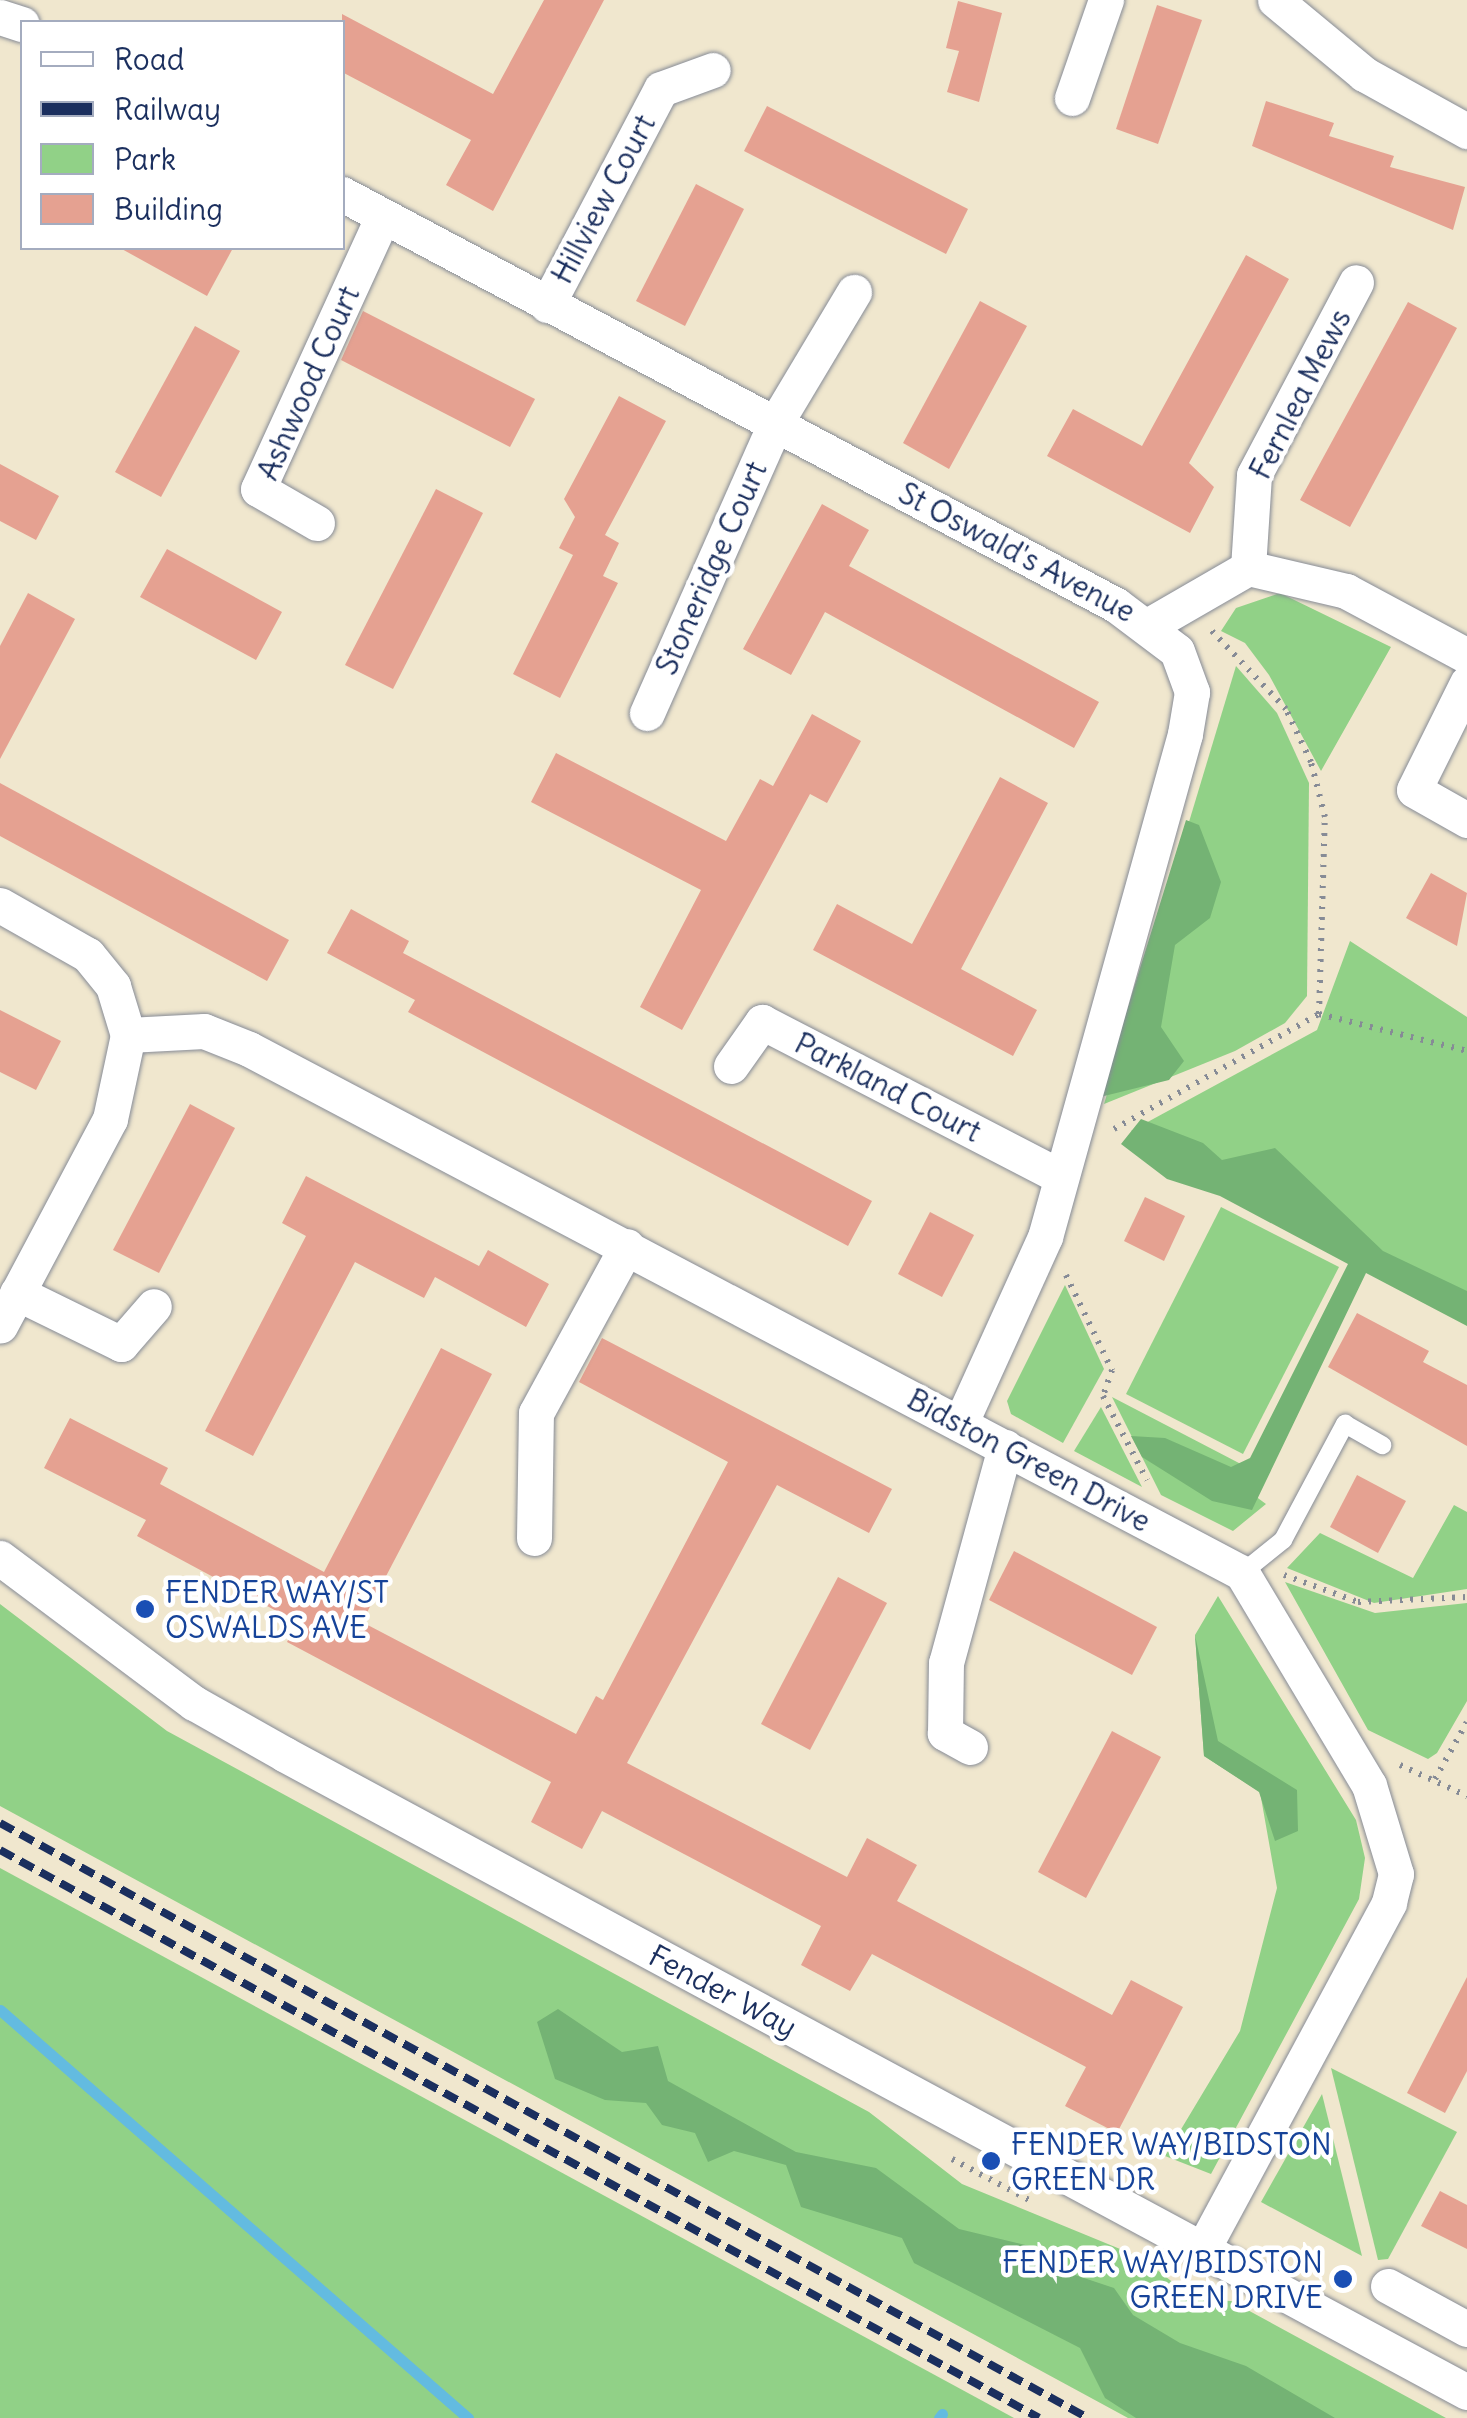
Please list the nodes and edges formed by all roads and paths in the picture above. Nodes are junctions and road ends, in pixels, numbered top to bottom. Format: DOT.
graph roads {
  1 [pos="1106,0"];
  2 [pos="1276,0"];
  3 [pos="713,70"];
  4 [pos="1072,98"];
  5 [pos="1467,131"];
  6 [pos="345,196"];
  7 [pos="383,216"];
  8 [pos="1356,282"];
  9 [pos="854,292"];
  10 [pos="548,304"];
  11 [pos="775,424"];
  12 [pos="317,523"];
  13 [pos="1248,568"];
  14 [pos="1151,624"];
  15 [pos="1467,656"];
  16 [pos="1467,683"];
  17 [pos="647,713"];
  18 [pos="1467,820"];
  19 [pos="0,905"];
  20 [pos="1319,1014"];
  21 [pos="128,1036"];
  22 [pos="1467,1050"];
  23 [pos="731,1066"];
  24 [pos="1106,1136"];
  25 [pos="1061,1177"];
  26 [pos="1045,1238"];
  27 [pos="627,1246"];
  28 [pos="17,1293"];
  29 [pos="154,1306"];
  30 [pos="0,1326"];
  31 [pos="960,1424"];
  32 [pos="1382,1444"];
  33 [pos="1005,1447"];
  34 [pos="534,1538"];
  35 [pos="1178,1538"];
  36 [pos="0,1558"];
  37 [pos="1242,1572"];
  38 [pos="1467,1597"];
  39 [pos="1467,1722"];
  40 [pos="970,1747"];
  41 [pos="1435,1780"];
  42 [pos="1203,2250"];
  43 [pos="1388,2286"];
  44 [pos="1467,2329"];
  45 [pos="1467,2392"];
  1 -- 4 [label="street"];
  2 -- 5 [label="street"];
  3 -- 10 [label="street, Hillview Court"];
  6 -- 7 [label="street, St Oswald's Avenue"];
  7 -- 10 [label="street, St Oswald's Avenue"];
  7 -- 12 [label="street, Ashwood Court"];
  8 -- 13 [label="street, Fernlea Mews"];
  9 -- 11 [label="street, Stoneridge Court"];
  10 -- 11 [label="street, St Oswald's Avenue"];
  11 -- 14 [label="street, St Oswald's Avenue"];
  11 -- 17 [label="street, Stoneridge Court"];
  13 -- 14 [label="street"];
  13 -- 15 [label="street"];
  14 -- 20 [label="path"];
  14 -- 25 [label="street, St Oswald's Avenue"];
  16 -- 18 [label="street"];
  19 -- 21 [label="street"];
  20 -- 22 [label="path"];
  20 -- 24 [label="path"];
  21 -- 27 [label="street, Bidston Green Drive"];
  21 -- 28 [label="street"];
  23 -- 25 [label="street, Parkland Court"];
  25 -- 26 [label="street, St Oswald's Avenue"];
  26 -- 31 [label="street, St Oswald's Avenue"];
  26 -- 35 [label="path"];
  27 -- 31 [label="street, Bidston Green Drive"];
  27 -- 34 [label="street"];
  28 -- 29 [label="street"];
  28 -- 30 [label="street"];
  31 -- 33 [label="street, Bidston Green Drive"];
  32 -- 37 [label="lane"];
  33 -- 35 [label="street, Bidston Green Drive"];
  33 -- 40 [label="street"];
  35 -- 37 [label="street, Bidston Green Drive"];
  36 -- 42 [label="street, Fender Way"];
  37 -- 38 [label="path"];
  37 -- 42 [label="street"];
  39 -- 41 [label="path"];
  42 -- 45 [label="street, Fender Way"];
  43 -- 44 [label="street"];
}
